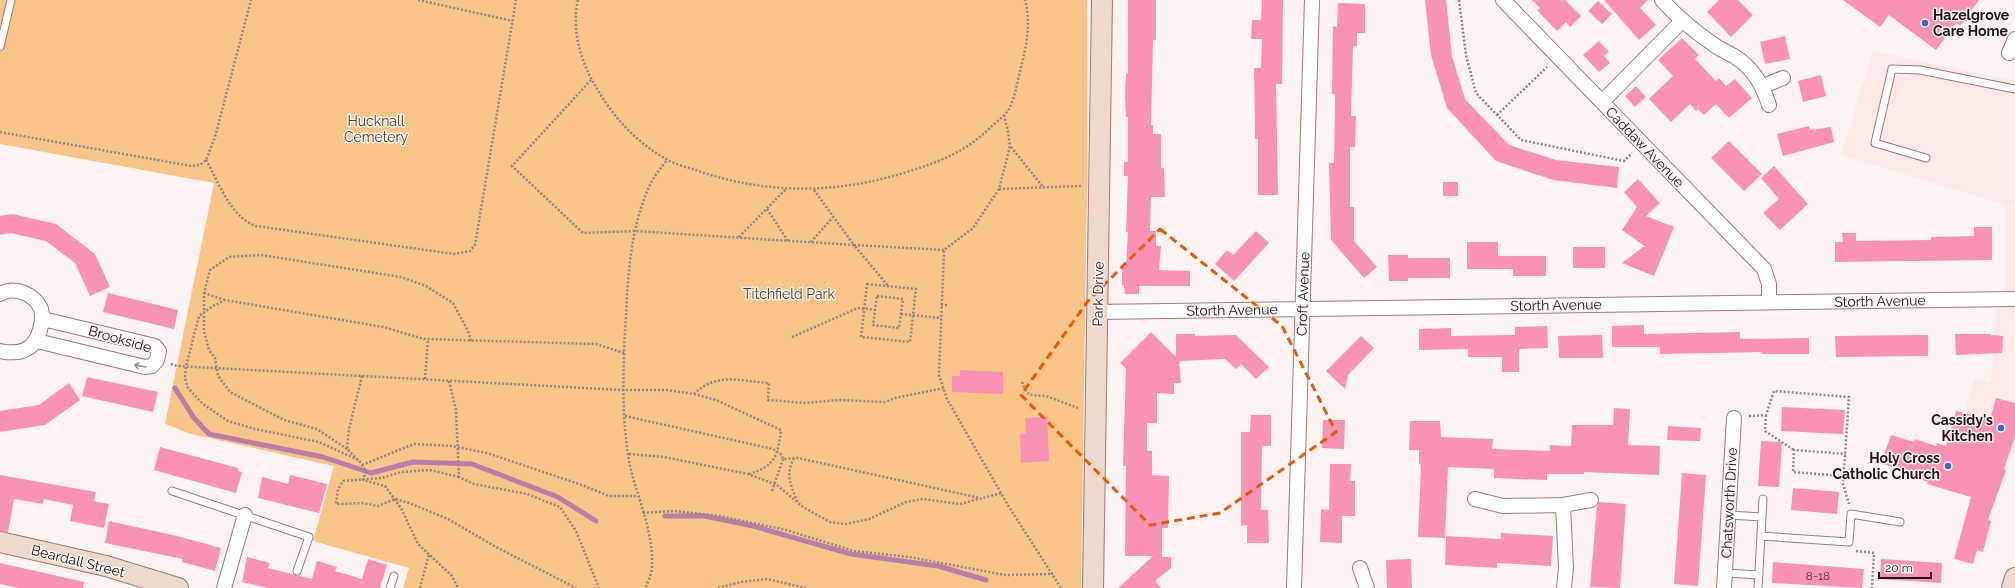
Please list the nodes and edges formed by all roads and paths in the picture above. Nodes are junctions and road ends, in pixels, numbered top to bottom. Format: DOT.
graph roads {
  1 [pos="11,0"];
  2 [pos="251,0"];
  3 [pos="418,0"];
  4 [pos="516,0"];
  5 [pos="578,0"];
  6 [pos="1025,0"];
  7 [pos="1102,0"];
  8 [pos="1312,0"];
  9 [pos="1459,0"];
  10 [pos="1503,0"];
  11 [pos="1662,0"];
  12 [pos="512,21"];
  13 [pos="1682,21"];
  14 [pos="2015,39"];
  15 [pos="0,47"];
  16 [pos="2008,53"];
  17 [pos="1558,56"];
  18 [pos="1783,78"];
  19 [pos="591,80"];
  20 [pos="1763,86"];
  21 [pos="2015,89"];
  22 [pos="1602,102"];
  23 [pos="1769,105"];
  24 [pos="1004,115"];
  25 [pos="1497,115"];
  26 [pos="0,132"];
  27 [pos="1642,143"];
  28 [pos="1010,146"];
  29 [pos="1926,158"];
  30 [pos="206,160"];
  31 [pos="667,160"];
  32 [pos="1099,185"];
  33 [pos="1043,187"];
  34 [pos="786,189"];
  35 [pos="814,189"];
  36 [pos="999,189"];
  37 [pos="767,209"];
  38 [pos="833,217"];
  39 [pos="635,231"];
  40 [pos="739,238"];
  41 [pos="788,241"];
  42 [pos="810,243"];
  43 [pos="854,246"];
  44 [pos="944,250"];
  45 [pos="889,287"];
  46 [pos="204,293"];
  47 [pos="0,294"];
  48 [pos="2015,299"];
  49 [pos="225,300"];
  50 [pos="1770,302"];
  51 [pos="941,305"];
  52 [pos="948,306"];
  53 [pos="864,309"];
  54 [pos="1302,309"];
  55 [pos="876,310"];
  56 [pos="204,312"];
  57 [pos="1097,312"];
  58 [pos="901,314"];
  59 [pos="913,316"];
  60 [pos="941,318"];
  61 [pos="43,319"];
  62 [pos="792,337"];
  63 [pos="428,339"];
  64 [pos="471,340"];
  65 [pos="37,341"];
  66 [pos="0,351"];
  67 [pos="624,353"];
  68 [pos="157,360"];
  69 [pos="186,366"];
  70 [pos="216,368"];
  71 [pos="362,376"];
  72 [pos="425,379"];
  73 [pos="449,380"];
  74 [pos="1022,382"];
  75 [pos="944,388"];
  76 [pos="622,390"];
  77 [pos="694,394"];
  78 [pos="1096,410"];
  79 [pos="1766,415"];
  80 [pos="625,416"];
  81 [pos="1734,418"];
  82 [pos="459,447"];
  83 [pos="347,449"];
  84 [pos="1794,450"];
  85 [pos="778,452"];
  86 [pos="629,454"];
  87 [pos="1846,454"];
  88 [pos="794,458"];
  89 [pos="783,459"];
  90 [pos="358,460"];
  91 [pos="362,465"];
  92 [pos="748,474"];
  93 [pos="1844,476"];
  94 [pos="460,477"];
  95 [pos="364,480"];
  96 [pos="774,483"];
  97 [pos="172,491"];
  98 [pos="772,491"];
  99 [pos="1002,493"];
  100 [pos="637,496"];
  101 [pos="980,498"];
  102 [pos="395,499"];
  103 [pos="1763,499"];
  104 [pos="1475,500"];
  105 [pos="1591,500"];
  106 [pos="798,503"];
  107 [pos="1563,505"];
  108 [pos="642,513"];
  109 [pos="1851,514"];
  110 [pos="245,515"];
  111 [pos="1729,516"];
  112 [pos="1762,517"];
  113 [pos="1900,522"];
  114 [pos="1761,536"];
  115 [pos="0,542"];
  116 [pos="1849,542"];
  117 [pos="429,554"];
  118 [pos="1360,568"];
  119 [pos="297,571"];
  120 [pos="1725,573"];
  121 [pos="1053,574"];
  122 [pos="1759,575"];
  123 [pos="394,576"];
  124 [pos="2015,578"];
  125 [pos="178,588"];
  126 [pos="224,588"];
  127 [pos="390,588"];
  128 [pos="420,588"];
  129 [pos="458,588"];
  130 [pos="576,588"];
  131 [pos="599,588"];
  132 [pos="646,588"];
  133 [pos="650,588"];
  134 [pos="718,588"];
  135 [pos="806,588"];
  136 [pos="1060,588"];
  137 [pos="1093,588"];
  138 [pos="1294,588"];
  139 [pos="1367,588"];
  140 [pos="1564,588"];
  141 [pos="1724,588"];
  142 [pos="1758,588"];
  143 [pos="1872,588"];
  144 [pos="2012,588"];
  1 -- 15 [label="lane"];
  2 -- 30 [label="path"];
  3 -- 12 [label="path"];
  4 -- 12 [label="path"];
  5 -- 19 [label="path"];
  6 -- 24 [label="path"];
  7 -- 32 [label="street, Park Drive"];
  8 -- 54 [label="street, Croft Avenue"];
  9 -- 25 [label="path"];
  10 -- 17 [label="street, Caddaw Avenue"];
  11 -- 13 [label="street"];
  12 -- 30 [label="path"];
  13 -- 20 [label="street"];
  13 -- 22 [label="street"];
  14 -- 16 [label="street"];
  17 -- 22 [label="street, Caddaw Avenue"];
  17 -- 25 [label="path"];
  18 -- 20 [label="street"];
  19 -- 31 [label="path"];
  19 -- 39 [label="path"];
  20 -- 23 [label="street"];
  21 -- 29 [label="lane"];
  22 -- 27 [label="street, Caddaw Avenue"];
  24 -- 28 [label="path"];
  24 -- 35 [label="path"];
  25 -- 27 [label="path"];
  26 -- 30 [label="path"];
  27 -- 50 [label="street, Caddaw Avenue"];
  28 -- 33 [label="path"];
  28 -- 36 [label="path"];
  31 -- 34 [label="path"];
  31 -- 39 [label="path"];
  32 -- 33 [label="path"];
  32 -- 57 [label="street, Park Drive"];
  33 -- 36 [label="path"];
  34 -- 35 [label="path"];
  34 -- 37 [label="path"];
  35 -- 38 [label="path"];
  36 -- 44 [label="path"];
  37 -- 40 [label="path"];
  37 -- 41 [label="path"];
  38 -- 42 [label="path"];
  38 -- 43 [label="path"];
  39 -- 40 [label="path"];
  39 -- 67 [label="path"];
  40 -- 41 [label="path"];
  41 -- 42 [label="path"];
  42 -- 43 [label="path"];
  43 -- 44 [label="path"];
  43 -- 45 [label="path"];
  44 -- 51 [label="path"];
  45 -- 53 [label="path"];
  45 -- 59 [label="path"];
  46 -- 49 [label="path"];
  46 -- 56 [label="path"];
  46 -- 64 [label="path"];
  47 -- 61 [label="street"];
  48 -- 50 [label="street, Storth Avenue"];
  49 -- 56 [label="path"];
  49 -- 63 [label="path"];
  50 -- 54 [label="street, Storth Avenue"];
  51 -- 52 [label="path"];
  51 -- 60 [label="path"];
  53 -- 55 [label="path"];
  53 -- 59 [label="path"];
  53 -- 62 [label="path"];
  54 -- 57 [label="street, Storth Avenue"];
  54 -- 138 [label="street, Croft Avenue"];
  55 -- 58 [label="path"];
  55 -- 58 [label="path"];
  56 -- 69 [label="path"];
  56 -- 70 [label="path"];
  57 -- 78 [label="street, Park Drive"];
  58 -- 59 [label="path"];
  59 -- 60 [label="path"];
  60 -- 75 [label="path"];
  61 -- 65 [label="street"];
  61 -- 68 [label="street, Brookside"];
  63 -- 64 [label="path"];
  63 -- 72 [label="path"];
  64 -- 67 [label="path"];
  65 -- 66 [label="street"];
  68 -- 65 [label="street, Brookside, one-way"];
  67 -- 76 [label="path"];
  68 -- 69 [label="path"];
  69 -- 70 [label="path"];
  69 -- 90 [label="path"];
  70 -- 71 [label="path"];
  70 -- 83 [label="path"];
  71 -- 72 [label="path"];
  71 -- 83 [label="path"];
  72 -- 73 [label="path"];
  73 -- 76 [label="path"];
  73 -- 82 [label="path"];
  74 -- 78 [label="path"];
  75 -- 77 [label="path"];
  75 -- 99 [label="path"];
  76 -- 77 [label="path"];
  76 -- 80 [label="path"];
  77 -- 85 [label="path"];
  78 -- 137 [label="street, Park Drive"];
  79 -- 81 [label="path"];
  79 -- 84 [label="path"];
  79 -- 87 [label="path"];
  80 -- 85 [label="path"];
  80 -- 86 [label="path"];
  81 -- 111 [label="street, Chatsworth Drive"];
  82 -- 91 [label="path"];
  82 -- 94 [label="path"];
  82 -- 100 [label="path"];
  83 -- 90 [label="path"];
  84 -- 87 [label="path"];
  84 -- 93 [label="path"];
  85 -- 89 [label="path"];
  85 -- 92 [label="path"];
  86 -- 92 [label="path"];
  86 -- 100 [label="path"];
  87 -- 93 [label="path"];
  88 -- 89 [label="path"];
  88 -- 101 [label="path"];
  88 -- 106 [label="path"];
  89 -- 96 [label="path"];
  90 -- 91 [label="path"];
  91 -- 95 [label="path"];
  92 -- 96 [label="path"];
  93 -- 109 [label="path"];
  94 -- 95 [label="path"];
  94 -- 131 [label="path"];
  95 -- 102 [label="path"];
  95 -- 102 [label="path"];
  96 -- 98 [label="path"];
  96 -- 106 [label="path"];
  97 -- 110 [label="lane"];
  99 -- 101 [label="path"];
  99 -- 121 [label="path"];
  100 -- 108 [label="path"];
  101 -- 106 [label="path"];
  102 -- 117 [label="path"];
  102 -- 130 [label="path"];
  103 -- 112 [label="lane"];
  104 -- 107 [label="street"];
  105 -- 107 [label="street"];
  107 -- 140 [label="street"];
  108 -- 121 [label="path"];
  108 -- 132 [label="path"];
  109 -- 113 [label="lane"];
  109 -- 116 [label="lane"];
  110 -- 119 [label="lane"];
  110 -- 126 [label="street"];
  111 -- 112 [label="lane"];
  111 -- 120 [label="street, Chatsworth Drive"];
  112 -- 114 [label="lane"];
  114 -- 116 [label="lane"];
  114 -- 122 [label="lane"];
  115 -- 125 [label="street, Beardall Street"];
  116 -- 143 [label="path"];
  117 -- 128 [label="path"];
  117 -- 129 [label="path"];
  118 -- 139 [label="street"];
  120 -- 122 [label="lane"];
  120 -- 141 [label="street, Chatsworth Drive"];
  121 -- 136 [label="path"];
  122 -- 142 [label="lane"];
  123 -- 127 [label="lane"];
  124 -- 144 [label="street"];
  132 -- 133 [label="path"];
  134 -- 135 [label="path"];
}
